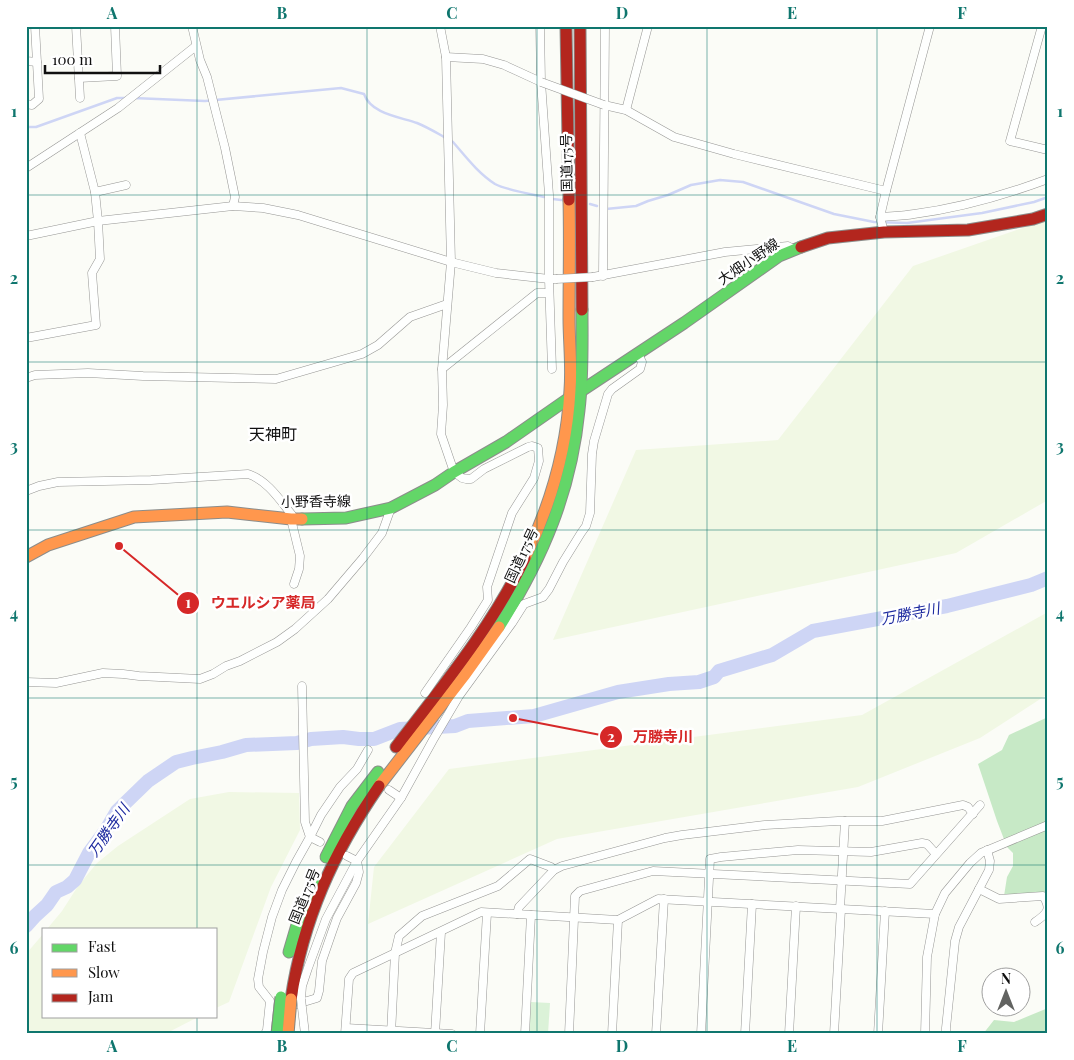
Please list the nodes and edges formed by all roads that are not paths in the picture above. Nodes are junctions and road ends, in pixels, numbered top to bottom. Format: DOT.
graph roads {
  1 [pos="35,26"];
  2 [pos="76,26"];
  3 [pos="115,26"];
  4 [pos="192,26"];
  5 [pos="440,26"];
  6 [pos="566,26"];
  7 [pos="580,26"];
  8 [pos="605,26"];
  9 [pos="648,26"];
  10 [pos="930,26"];
  11 [pos="1042,26"];
  12 [pos="540,30"];
  13 [pos="196,46"];
  14 [pos="446,57"];
  15 [pos="26,61"];
  16 [pos="37,62"];
  17 [pos="79,78"];
  18 [pos="541,82"];
  19 [pos="80,98"];
  20 [pos="26,104"];
  21 [pos="604,106"];
  22 [pos="626,110"];
  23 [pos="80,133"];
  24 [pos="1048,150"];
  25 [pos="26,168"];
  26 [pos="1048,179"];
  27 [pos="126,185"];
  28 [pos="95,192"];
  29 [pos="886,192"];
  30 [pos="233,206"];
  31 [pos="1048,214"];
  32 [pos="880,217"];
  33 [pos="98,221"];
  34 [pos="884,232"];
  35 [pos="26,236"];
  36 [pos="793,249"];
  37 [pos="451,262"];
  38 [pos="603,276"];
  39 [pos="552,279"];
  40 [pos="549,293"];
  41 [pos="448,304"];
  42 [pos="26,338"];
  43 [pos="638,354"];
  44 [pos="442,369"];
  45 [pos="552,369"];
  46 [pos="26,378"];
  47 [pos="580,391"];
  48 [pos="570,397"];
  49 [pos="454,472"];
  50 [pos="26,491"];
  51 [pos="391,508"];
  52 [pos="291,519"];
  53 [pos="26,557"];
  54 [pos="294,584"];
  55 [pos="26,682"];
  56 [pos="302,686"];
  57 [pos="425,693"];
  58 [pos="368,750"];
  59 [pos="389,790"];
  60 [pos="401,798"];
  61 [pos="980,805"];
  62 [pos="973,814"];
  63 [pos="845,821"];
  64 [pos="1048,825"];
  65 [pos="310,837"];
  66 [pos="320,842"];
  67 [pos="987,850"];
  68 [pos="843,851"];
  69 [pos="936,854"];
  70 [pos="347,856"];
  71 [pos="357,861"];
  72 [pos="554,870"];
  73 [pos="709,874"];
  74 [pos="842,880"];
  75 [pos="979,889"];
  76 [pos="664,899"];
  77 [pos="707,902"];
  78 [pos="752,904"];
  79 [pos="796,906"];
  80 [pos="840,909"];
  81 [pos="885,911"];
  82 [pos="486,912"];
  83 [pos="517,914"];
  84 [pos="935,914"];
  85 [pos="531,915"];
  86 [pos="575,917"];
  87 [pos="618,920"];
  88 [pos="1035,922"];
  89 [pos="441,932"];
  90 [pos="395,953"];
  91 [pos="286,999"];
  92 [pos="345,1031"];
  93 [pos="391,1032"];
  94 [pos="435,1033"];
  95 [pos="266,1034"];
  96 [pos="277,1034"];
  97 [pos="288,1034"];
  98 [pos="305,1034"];
  99 [pos="452,1034"];
  100 [pos="480,1034"];
  101 [pos="525,1034"];
  102 [pos="569,1034"];
  103 [pos="612,1034"];
  104 [pos="656,1034"];
  105 [pos="701,1034"];
  106 [pos="745,1034"];
  107 [pos="789,1034"];
  108 [pos="834,1034"];
  109 [pos="878,1034"];
  110 [pos="925,1034"];
  111 [pos="946,1034"];
  1 -- 16 [label="street"];
  2 -- 17 [label="street"];
  3 -- 17 [label="street"];
  4 -- 13 [label="street"];
  5 -- 14 [label="street"];
  6 -- 48 [label="main road, 国道175号"];
  7 -- 47 [label="main road, 国道175号"];
  8 -- 21 [label="street"];
  9 -- 22 [label="street"];
  10 -- 29 [label="street"];
  11 -- 24 [label="street"];
  12 -- 18 [label="street"];
  13 -- 23 [label="street"];
  13 -- 30 [label="street"];
  14 -- 18 [label="street"];
  14 -- 37 [label="street"];
  15 -- 16 [label="street"];
  16 -- 20 [label="street"];
  17 -- 19 [label="street"];
  18 -- 21 [label="street, bridge"];
  18 -- 39 [label="street"];
  21 -- 22 [label="street"];
  21 -- 38 [label="street"];
  22 -- 29 [label="street"];
  23 -- 25 [label="street"];
  23 -- 28 [label="street"];
  26 -- 32 [label="street"];
  27 -- 28 [label="street"];
  28 -- 33 [label="street"];
  29 -- 32 [label="street"];
  30 -- 33 [label="street"];
  30 -- 37 [label="street"];
  31 -- 34 [label="main road, 大畑小野線"];
  32 -- 34 [label="street"];
  33 -- 35 [label="street"];
  33 -- 42 [label="street"];
  34 -- 36 [label="main road, 大畑小野線"];
  36 -- 38 [label="street"];
  36 -- 43 [label="main road, 大畑小野線"];
  37 -- 39 [label="street"];
  37 -- 41 [label="street"];
  38 -- 39 [label="street, bridge"];
  39 -- 40 [label="street"];
  40 -- 44 [label="street"];
  40 -- 45 [label="street"];
  41 -- 44 [label="street"];
  41 -- 46 [label="street"];
  43 -- 47 [label="main road, 大畑小野線"];
  43 -- 60 [label="street"];
  44 -- 49 [label="street"];
  47 -- 48 [label="main road, 小野香寺線"];
  47 -- 91 [label="main road, 国道175号"];
  48 -- 49 [label="main road, 小野香寺線"];
  48 -- 91 [label="main road, 国道175号"];
  49 -- 51 [label="main road, 小野香寺線"];
  49 -- 57 [label="street"];
  50 -- 52 [label="street"];
  51 -- 52 [label="main road, 小野香寺線"];
  51 -- 55 [label="street"];
  52 -- 53 [label="main road, 小野香寺線"];
  52 -- 54 [label="street"];
  56 -- 65 [label="street"];
  58 -- 65 [label="street"];
  59 -- 60 [label="street"];
  60 -- 71 [label="street"];
  61 -- 62 [label="street"];
  62 -- 63 [label="street"];
  62 -- 69 [label="street"];
  63 -- 68 [label="street"];
  63 -- 72 [label="street"];
  64 -- 67 [label="street"];
  65 -- 66 [label="street"];
  65 -- 91 [label="street"];
  67 -- 75 [label="street"];
  67 -- 84 [label="street"];
  68 -- 69 [label="street"];
  68 -- 73 [label="street"];
  68 -- 74 [label="street"];
  69 -- 74 [label="street"];
  70 -- 71 [label="street"];
  71 -- 91 [label="street"];
  71 -- 91 [label="street"];
  72 -- 83 [label="street"];
  72 -- 90 [label="street"];
  73 -- 74 [label="street"];
  73 -- 77 [label="street"];
  73 -- 86 [label="street"];
  74 -- 80 [label="street"];
  75 -- 88 [label="street"];
  75 -- 111 [label="street"];
  76 -- 77 [label="street"];
  76 -- 87 [label="street"];
  76 -- 104 [label="street"];
  77 -- 78 [label="street"];
  77 -- 105 [label="street"];
  78 -- 79 [label="street"];
  78 -- 106 [label="street"];
  79 -- 80 [label="street"];
  79 -- 107 [label="street"];
  80 -- 81 [label="street"];
  80 -- 108 [label="street"];
  81 -- 84 [label="street"];
  81 -- 109 [label="street"];
  82 -- 83 [label="street"];
  82 -- 89 [label="street"];
  82 -- 100 [label="street"];
  83 -- 85 [label="street"];
  84 -- 110 [label="street"];
  85 -- 86 [label="street"];
  85 -- 101 [label="street"];
  86 -- 87 [label="street"];
  86 -- 102 [label="street"];
  87 -- 103 [label="street"];
  89 -- 90 [label="street"];
  89 -- 94 [label="street"];
  90 -- 92 [label="street"];
  90 -- 93 [label="street"];
  91 -- 95 [label="street"];
  91 -- 96 [label="main road, 国道175号, bridge"];
  91 -- 97 [label="main road, 国道175号, bridge"];
  91 -- 98 [label="street, bridge"];
  92 -- 93 [label="street"];
  93 -- 94 [label="street"];
  94 -- 99 [label="street"];
}
